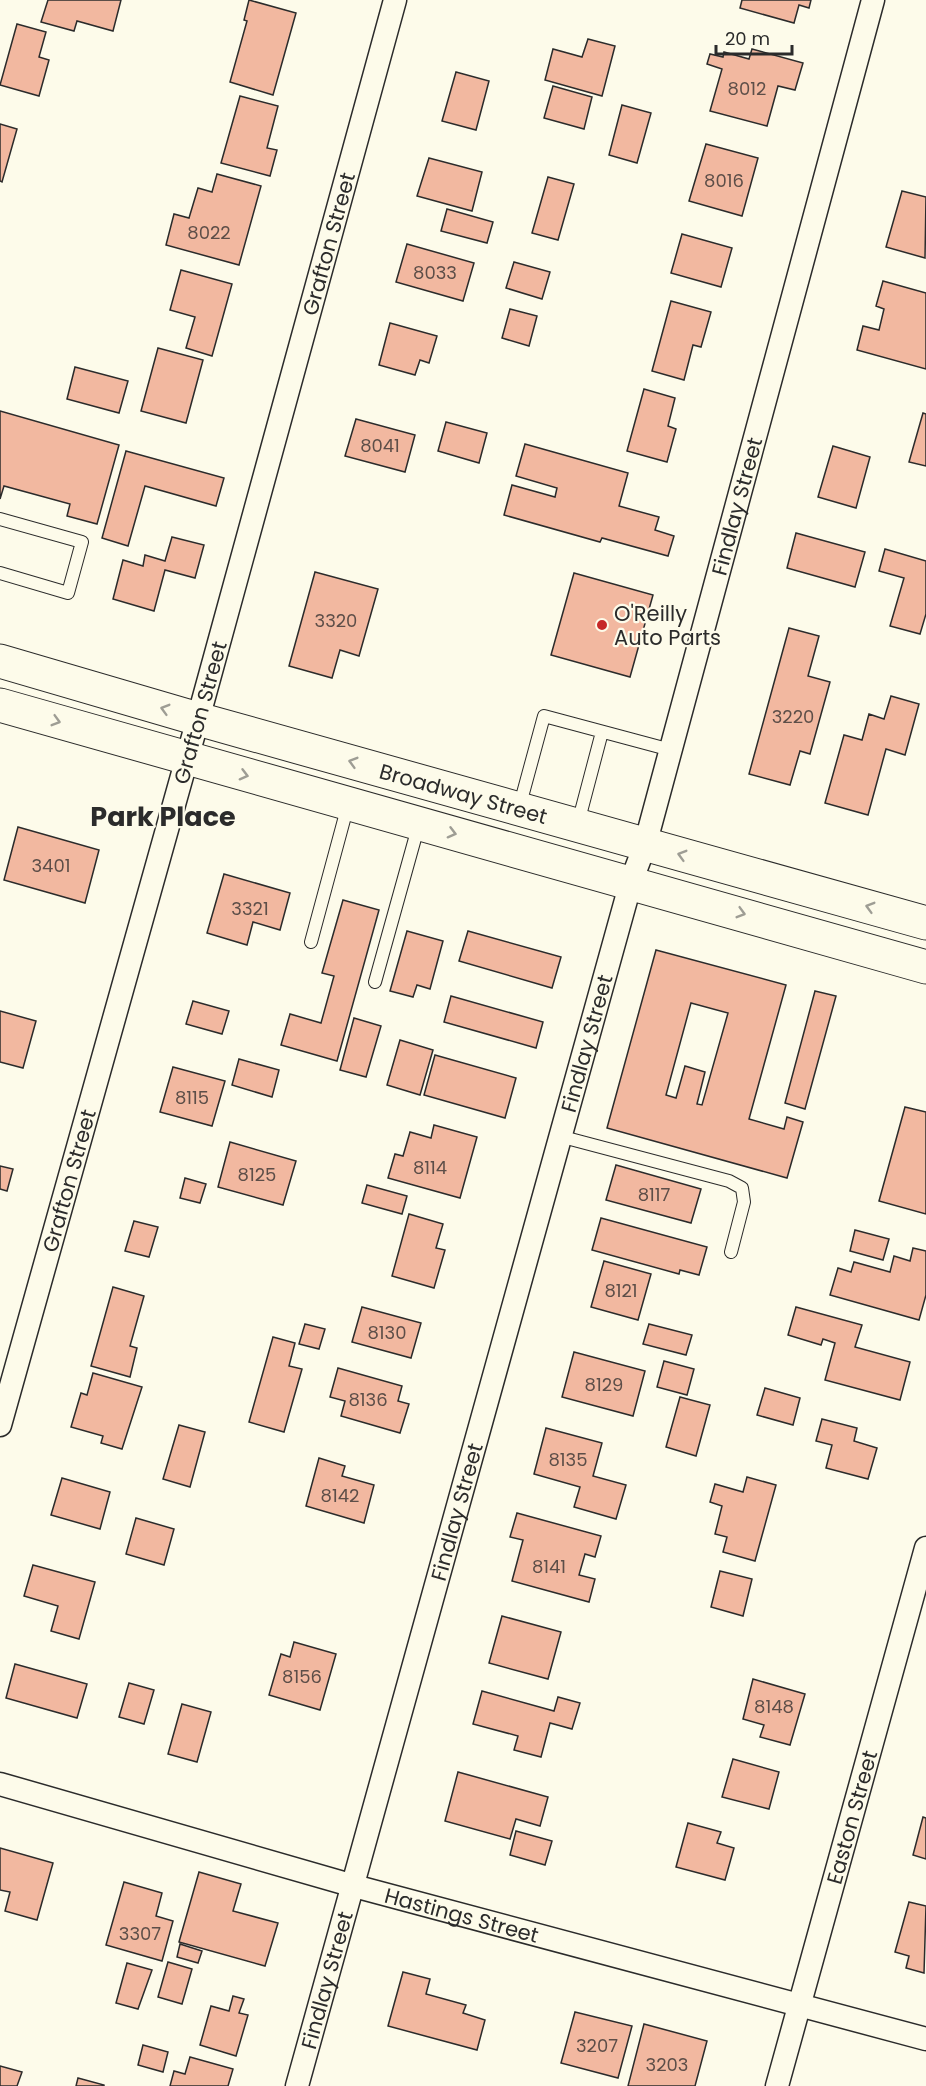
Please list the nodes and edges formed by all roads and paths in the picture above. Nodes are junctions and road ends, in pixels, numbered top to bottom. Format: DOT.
graph roads {
  1 [pos="395,0"];
  2 [pos="873,0"];
  3 [pos="0,519"];
  4 [pos="0,573"];
  5 [pos="0,661"];
  6 [pos="0,705"];
  7 [pos="198,719"];
  8 [pos="602,732"];
  9 [pos="670,750"];
  10 [pos="187,759"];
  11 [pos="348,804"];
  12 [pos="519,809"];
  13 [pos="419,824"];
  14 [pos="578,825"];
  15 [pos="645,844"];
  16 [pos="631,882"];
  17 [pos="926,923"];
  18 [pos="311,942"];
  19 [pos="926,967"];
  20 [pos="375,982"];
  21 [pos="560,1136"];
  22 [pos="731,1252"];
  23 [pos="0,1425"];
  24 [pos="926,1548"];
  25 [pos="0,1784"];
  26 [pos="354,1886"];
  27 [pos="800,2005"];
  28 [pos="926,2039"];
  29 [pos="297,2086"];
  30 [pos="777,2086"];
  1 -- 7 [label="street, Grafton Street"];
  2 -- 9 [label="street, Findlay Street"];
  3 -- 4 [label="lane"];
  7 -- 5 [label="main road, Broadway Street, one-way"];
  6 -- 10 [label="main road, Broadway Street, one-way"];
  7 -- 10 [label="street, Grafton Street"];
  12 -- 7 [label="main road, Broadway Street, one-way"];
  8 -- 9 [label="lane"];
  8 -- 12 [label="lane"];
  8 -- 14 [label="lane"];
  9 -- 15 [label="street, Findlay Street"];
  10 -- 11 [label="main road, Broadway Street, one-way"];
  10 -- 23 [label="street, Grafton Street"];
  11 -- 13 [label="main road, Broadway Street"];
  11 -- 18 [label="lane"];
  12 -- 14 [label="main road, Broadway Street"];
  13 -- 16 [label="main road, Broadway Street, one-way"];
  13 -- 20 [label="lane"];
  14 -- 15 [label="main road, Broadway Street"];
  15 -- 16 [label="street, Findlay Street"];
  17 -- 15 [label="main road, Broadway Street, one-way"];
  16 -- 19 [label="main road, Broadway Street, one-way"];
  16 -- 21 [label="street, Findlay Street"];
  21 -- 22 [label="lane"];
  21 -- 26 [label="street, Findlay Street"];
  24 -- 27 [label="street, Easton Street"];
  25 -- 26 [label="street, Hastings Street"];
  26 -- 27 [label="street, Hastings Street"];
  26 -- 29 [label="street, Findlay Street"];
  27 -- 28 [label="street, Hastings Street"];
  27 -- 30 [label="street, Easton Street"];
}
